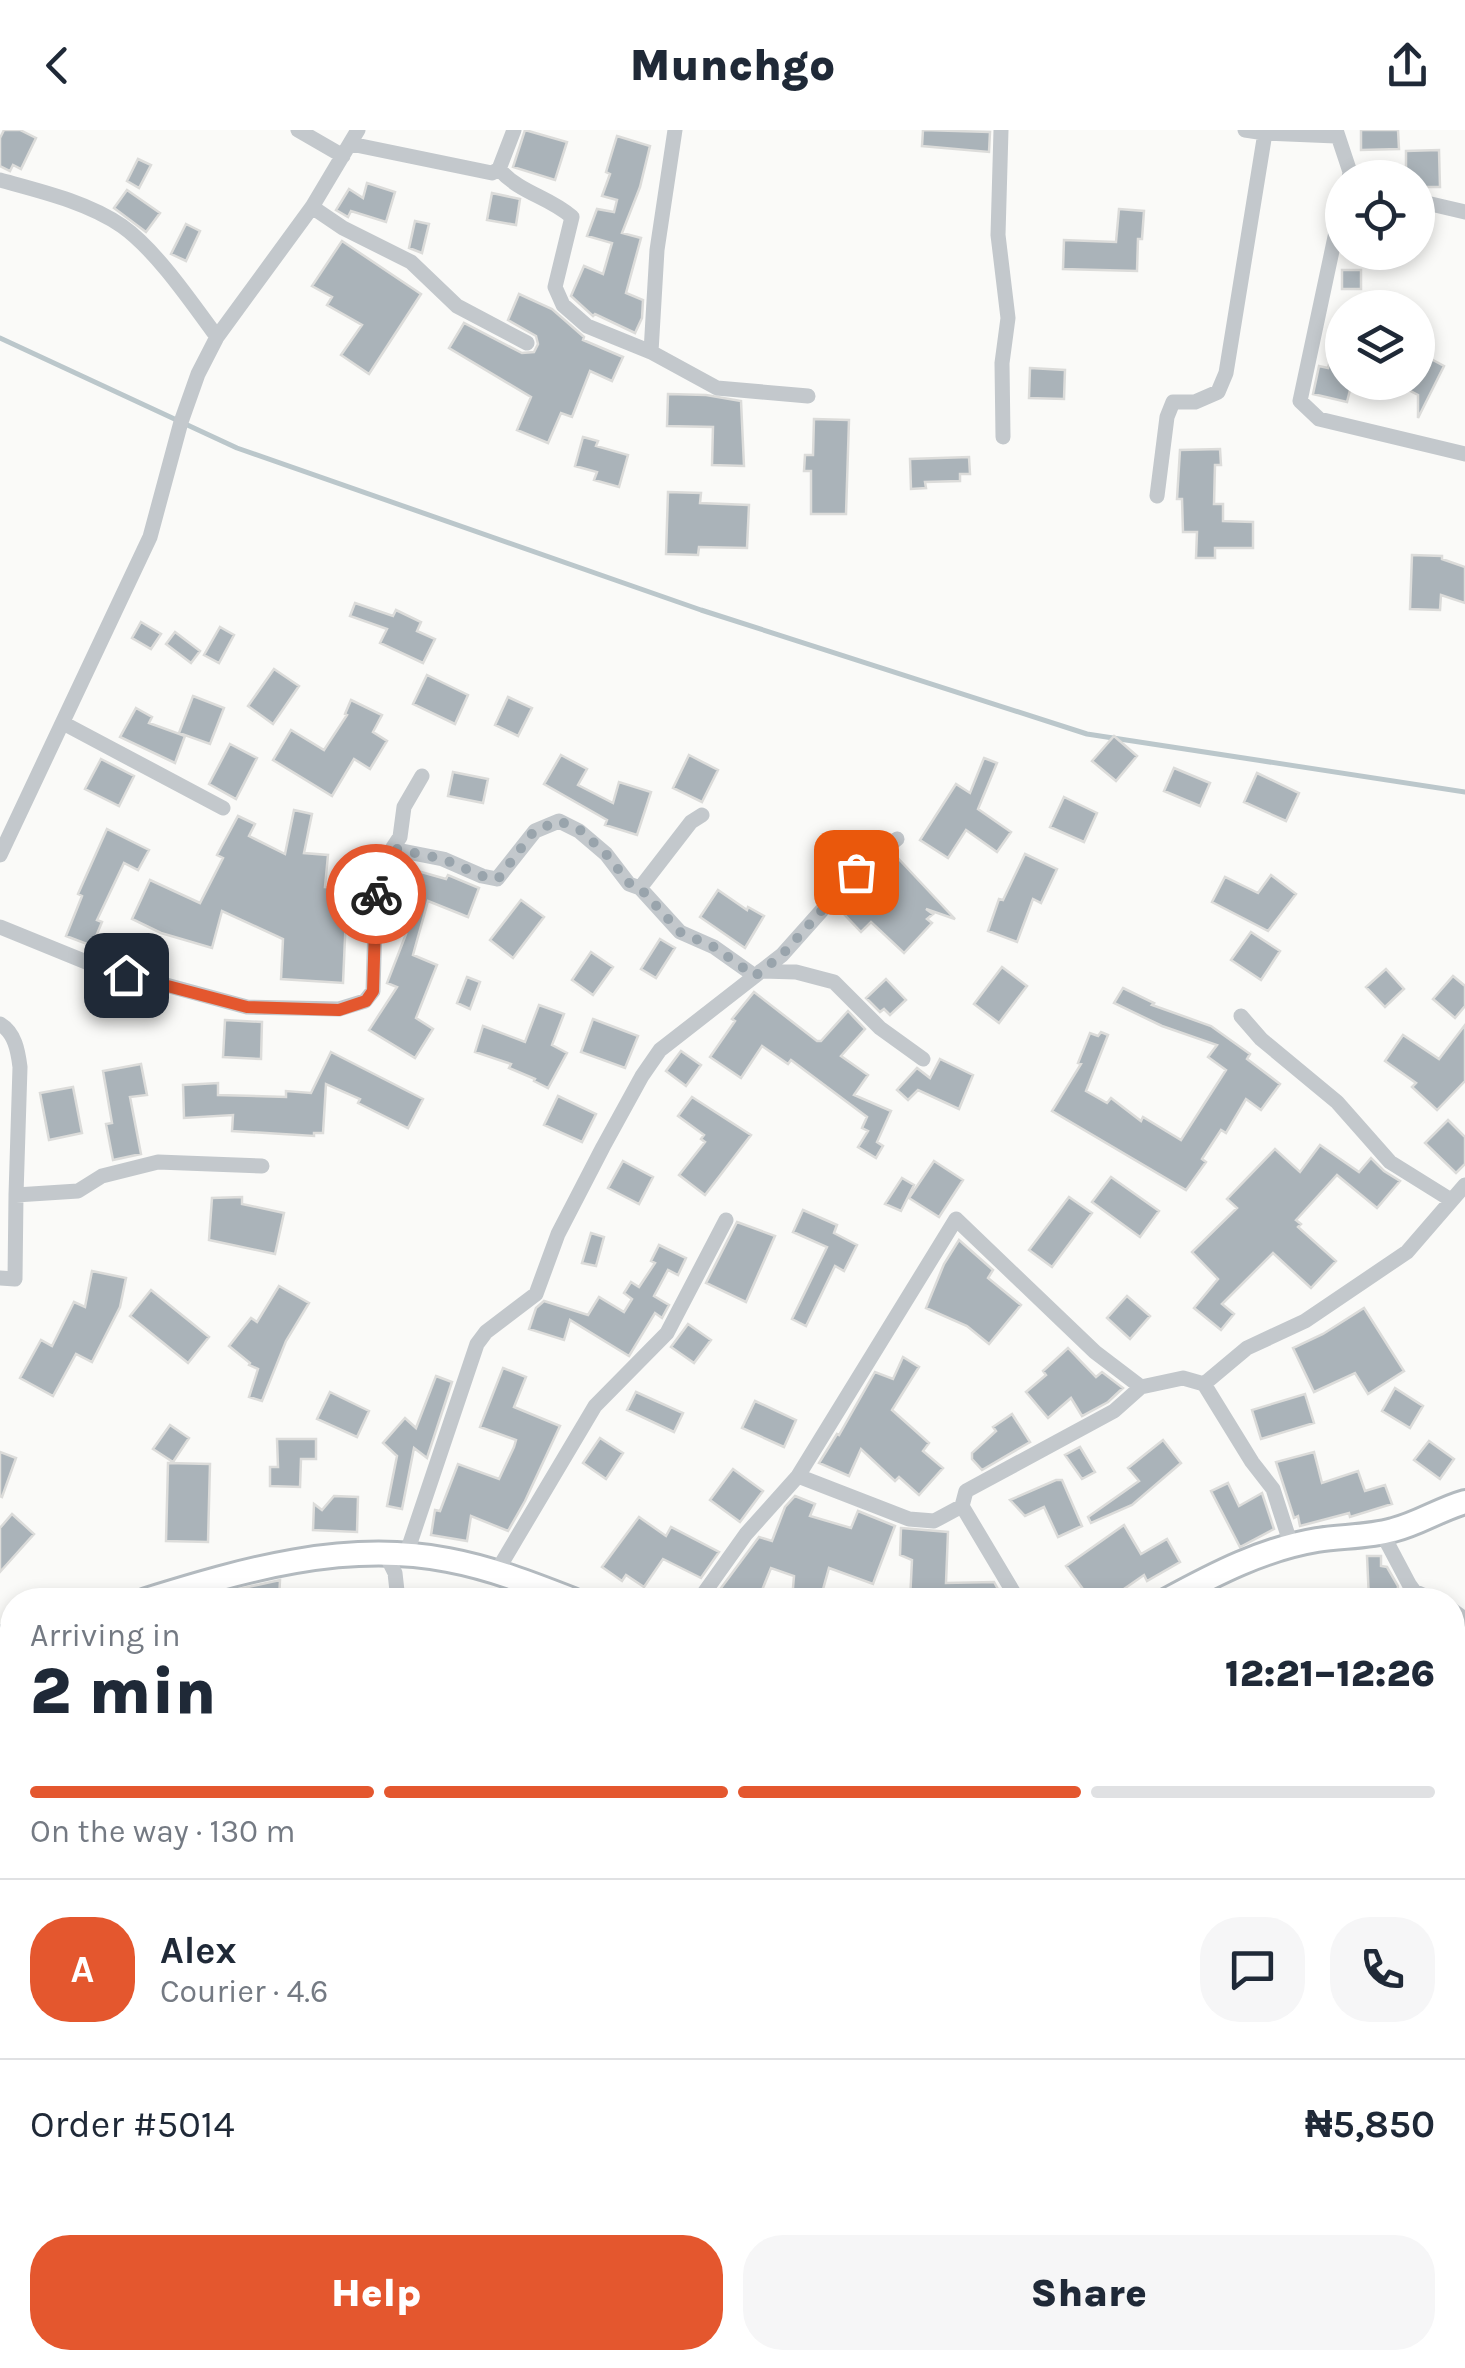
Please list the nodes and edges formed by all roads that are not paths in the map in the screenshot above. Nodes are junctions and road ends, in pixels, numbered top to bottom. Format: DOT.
graph roads {
  1 [pos="298,130"];
  2 [pos="514,130"];
  3 [pos="675,130"];
  4 [pos="1002,130"];
  5 [pos="1245,130"];
  6 [pos="1265,133"];
  7 [pos="1336,133"];
  8 [pos="351,143"];
  9 [pos="1346,160"];
  10 [pos="499,169"];
  11 [pos="0,180"];
  12 [pos="1435,205"];
  13 [pos="312,207"];
  14 [pos="1465,212"];
  15 [pos="1328,270"];
  16 [pos="217,337"];
  17 [pos="527,343"];
  18 [pos="651,352"];
  19 [pos="808,396"];
  20 [pos="1003,437"];
  21 [pos="1465,454"];
  22 [pos="1157,496"];
  23 [pos="62,723"];
  24 [pos="422,776"];
  25 [pos="223,808"];
  26 [pos="702,815"];
  27 [pos="897,840"];
  28 [pos="392,848"];
  29 [pos="0,856"];
  30 [pos="640,888"];
  31 [pos="0,927"];
  32 [pos="758,974"];
  33 [pos="1241,1016"];
  34 [pos="0,1024"];
  35 [pos="924,1059"];
  36 [pos="262,1166"];
  37 [pos="1465,1185"];
  38 [pos="16,1195"];
  39 [pos="1451,1200"];
  40 [pos="726,1220"];
  41 [pos="0,1278"];
  42 [pos="1204,1384"];
  43 [pos="1142,1387"];
  44 [pos="798,1476"];
  45 [pos="1465,1502"];
  46 [pos="962,1506"];
  47 [pos="1382,1532"];
  48 [pos="1292,1548"];
  49 [pos="396,1555"];
  50 [pos="497,1571"];
  51 [pos="184,1588"];
  52 [pos="397,1588"];
  53 [pos="541,1588"];
  54 [pos="708,1588"];
  55 [pos="1011,1588"];
  56 [pos="1189,1588"];
  57 [pos="1414,1588"];
  1 -- 8 [label="street"];
  2 -- 10 [label="street"];
  3 -- 18 [label="street"];
  4 -- 20 [label="street"];
  5 -- 6 [label="street"];
  6 -- 7 [label="street"];
  6 -- 22 [label="street"];
  7 -- 9 [label="street"];
  8 -- 10 [label="street"];
  8 -- 13 [label="street"];
  10 -- 18 [label="street"];
  11 -- 16 [label="street"];
  12 -- 14 [label="street"];
  13 -- 16 [label="street"];
  13 -- 17 [label="street"];
  15 -- 21 [label="street"];
  16 -- 23 [label="street"];
  18 -- 19 [label="street"];
  23 -- 25 [label="street"];
  23 -- 29 [label="street"];
  24 -- 28 [label="street"];
  26 -- 30 [label="street"];
  27 -- 32 [label="street"];
  28 -- 30 [label="street"];
  28 -- 31 [label="street"];
  30 -- 32 [label="street"];
  32 -- 35 [label="street"];
  32 -- 49 [label="street"];
  33 -- 39 [label="street"];
  34 -- 38 [label="street"];
  36 -- 38 [label="street"];
  37 -- 39 [label="street"];
  38 -- 41 [label="street"];
  39 -- 42 [label="street"];
  40 -- 50 [label="street"];
  42 -- 43 [label="street"];
  42 -- 48 [label="street"];
  43 -- 44 [label="street"];
  43 -- 46 [label="street"];
  44 -- 46 [label="street"];
  44 -- 54 [label="street"];
  45 -- 47 [label="street"];
  46 -- 55 [label="street"];
  47 -- 48 [label="street"];
  47 -- 57 [label="street"];
  48 -- 56 [label="street"];
  49 -- 50 [label="street"];
  49 -- 51 [label="street"];
  49 -- 52 [label="street"];
  50 -- 53 [label="street"];
}
